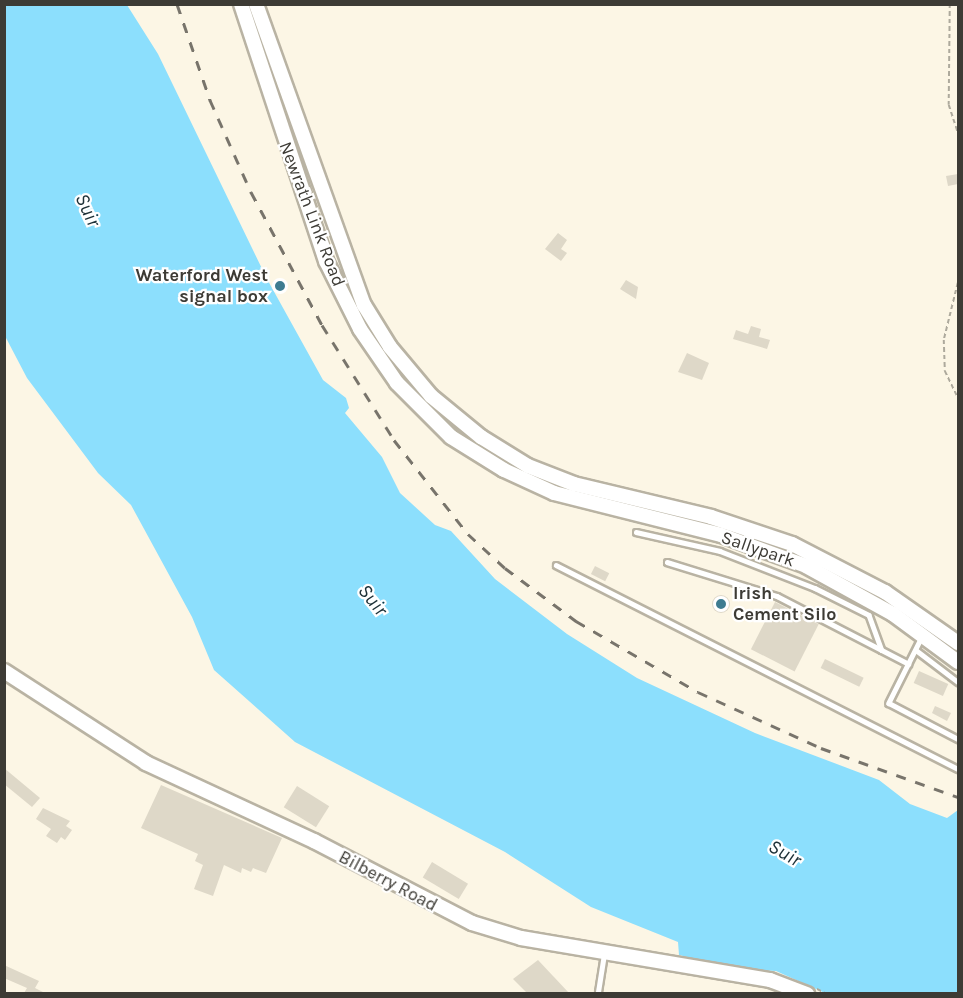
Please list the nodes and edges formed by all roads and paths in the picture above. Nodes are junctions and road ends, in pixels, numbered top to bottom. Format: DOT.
graph roads {
  1 [pos="241,4"];
  2 [pos="255,4"];
  3 [pos="950,4"];
  4 [pos="958,132"];
  5 [pos="958,283"];
  6 [pos="958,398"];
  7 [pos="645,503"];
  8 [pos="639,516"];
  9 [pos="636,532"];
  10 [pos="667,562"];
  11 [pos="556,565"];
  12 [pos="932,623"];
  13 [pos="924,635"];
  14 [pos="958,643"];
  15 [pos="882,650"];
  16 [pos="916,650"];
  17 [pos="958,662"];
  18 [pos="909,664"];
  19 [pos="4,671"];
  20 [pos="958,682"];
  21 [pos="958,739"];
  22 [pos="958,769"];
  23 [pos="604,951"];
  24 [pos="598,992"];
  25 [pos="807,993"];
  1 -- 8 [label="main road, Newrath Link Road"];
  2 -- 7 [label="main road, Newrath Link Road"];
  3 -- 4 [label="path"];
  5 -- 6 [label="path"];
  7 -- 12 [label="main road, Sallypark"];
  8 -- 13 [label="main road, Sallypark"];
  9 -- 15 [label="lane"];
  10 -- 15 [label="lane"];
  11 -- 22 [label="lane"];
  12 -- 13 [label="lane"];
  12 -- 14 [label="main road, Sallypark"];
  13 -- 16 [label="lane"];
  13 -- 17 [label="main road, Sallypark"];
  15 -- 18 [label="lane"];
  16 -- 18 [label="lane"];
  16 -- 20 [label="lane"];
  18 -- 21 [label="lane"];
  19 -- 23 [label="main road, Bilberry Road"];
  23 -- 24 [label="lane"];
  23 -- 25 [label="main road, Bilberry Road"];
}
